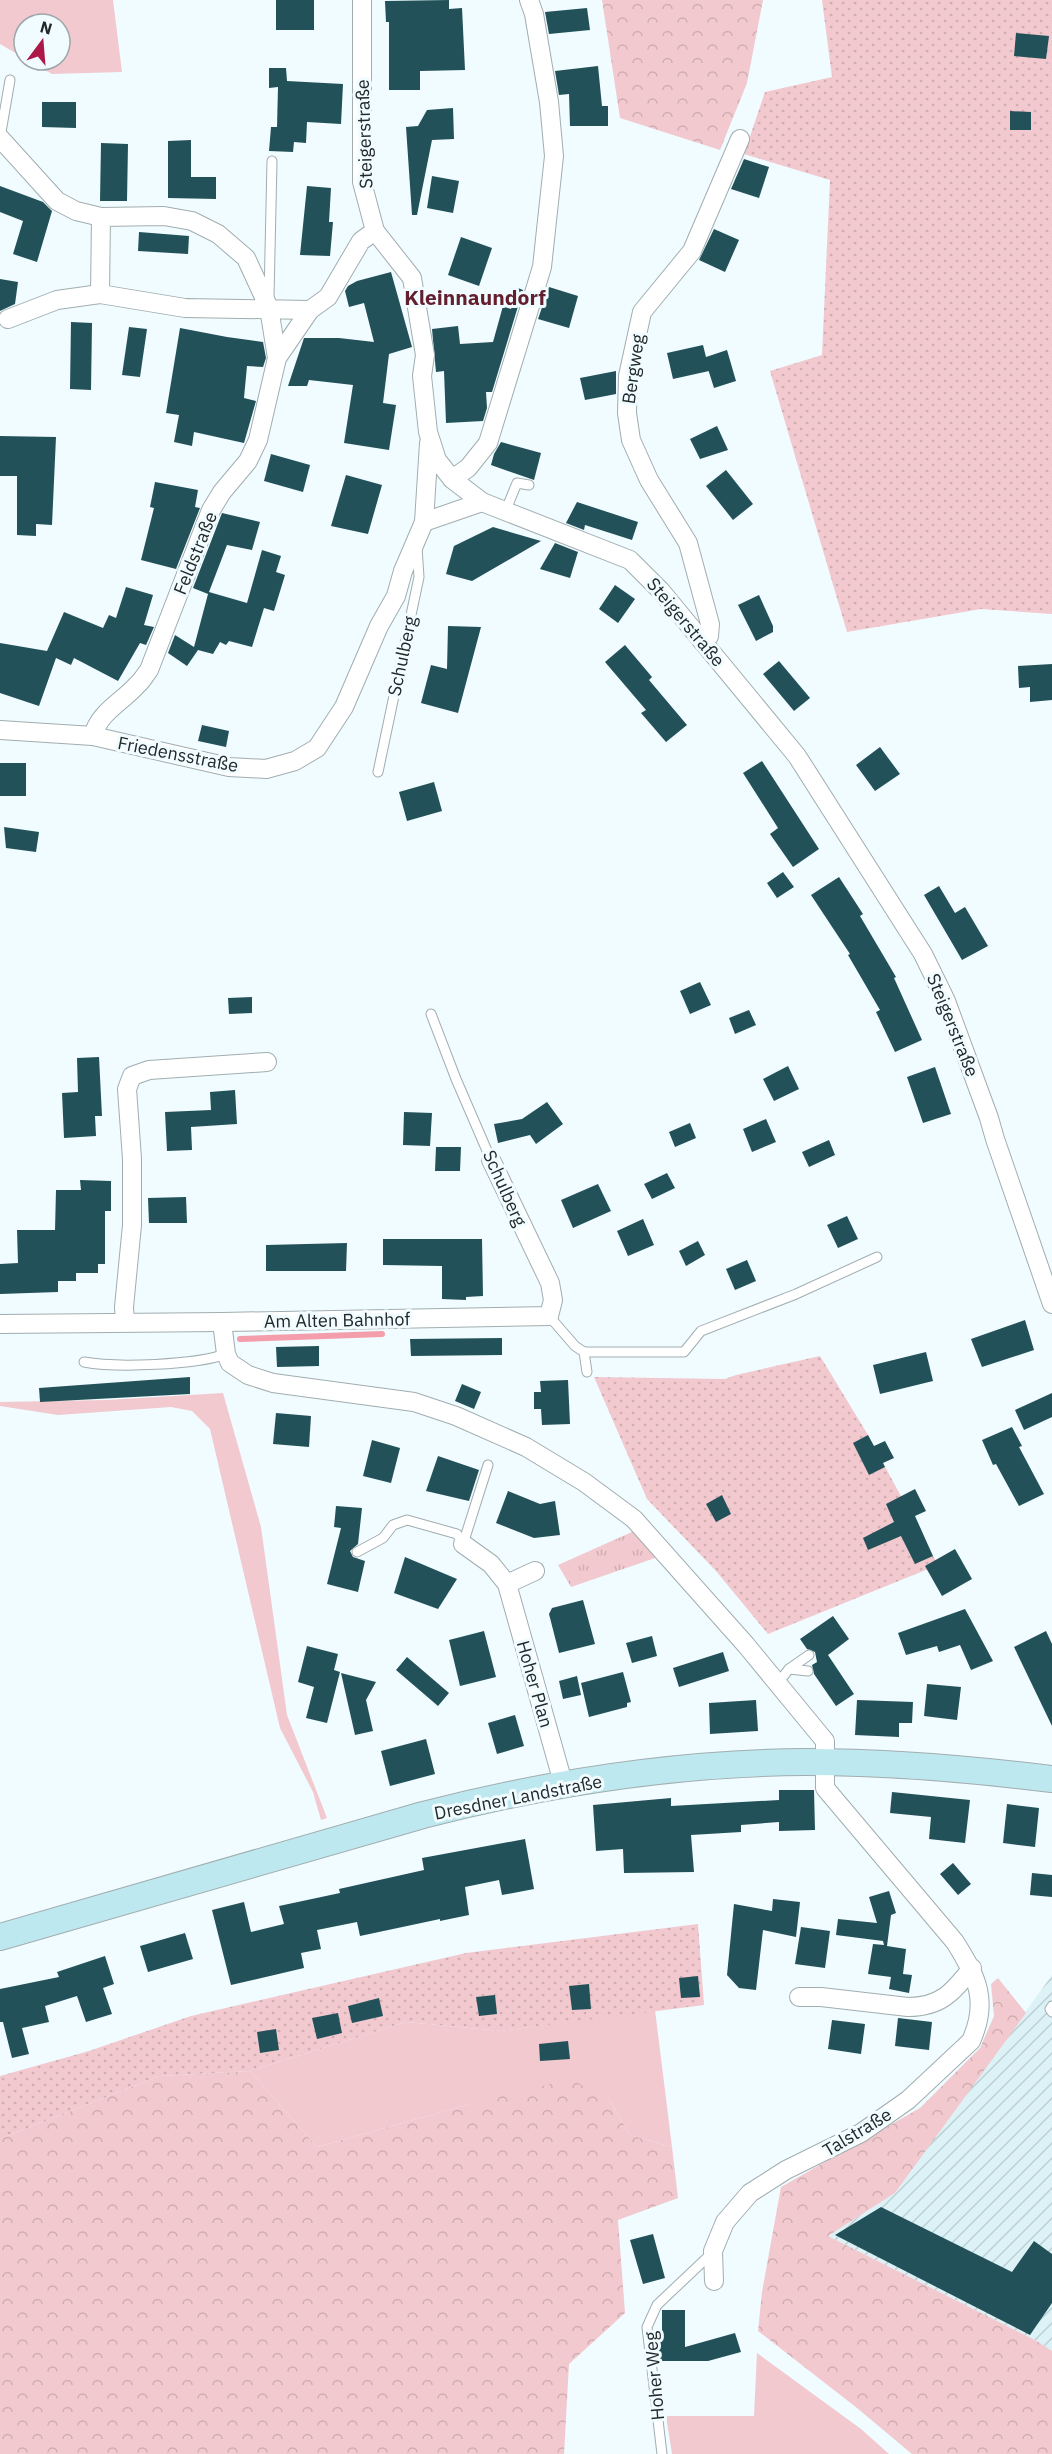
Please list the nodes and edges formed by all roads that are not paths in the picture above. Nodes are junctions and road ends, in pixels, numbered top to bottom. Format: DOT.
graph roads {
  1 [pos="362,0"];
  2 [pos="529,0"];
  3 [pos="10,80"];
  4 [pos="0,138"];
  5 [pos="740,140"];
  6 [pos="272,162"];
  7 [pos="101,217"];
  8 [pos="375,231"];
  9 [pos="100,294"];
  10 [pos="269,308"];
  11 [pos="310,310"];
  12 [pos="8,319"];
  13 [pos="277,358"];
  14 [pos="429,436"];
  15 [pos="452,479"];
  16 [pos="529,485"];
  17 [pos="482,502"];
  18 [pos="505,512"];
  19 [pos="424,522"];
  20 [pos="416,539"];
  21 [pos="702,640"];
  22 [pos="0,730"];
  23 [pos="93,736"];
  24 [pos="378,772"];
  25 [pos="432,1014"];
  26 [pos="267,1062"];
  27 [pos="491,1160"];
  28 [pos="877,1257"];
  29 [pos="1052,1304"];
  30 [pos="549,1316"];
  31 [pos="125,1322"];
  32 [pos="222,1322"];
  33 [pos="0,1324"];
  34 [pos="584,1352"];
  35 [pos="226,1354"];
  36 [pos="84,1362"];
  37 [pos="587,1372"];
  38 [pos="488,1466"];
  39 [pos="463,1544"];
  40 [pos="357,1552"];
  41 [pos="535,1571"];
  42 [pos="507,1584"];
  43 [pos="809,1655"];
  44 [pos="808,1671"];
  45 [pos="784,1676"];
  46 [pos="825,1752"];
  47 [pos="1052,1779"];
  48 [pos="561,1785"];
  49 [pos="0,1937"];
  50 [pos="972,1968"];
  51 [pos="799,1997"];
  52 [pos="713,2251"];
  53 [pos="714,2281"];
  54 [pos="662,2454"];
  1 -- 8 [label="street, Steigerstraße"];
  2 -- 15 [label="street"];
  3 -- 4 [label="lane"];
  4 -- 7 [label="street, Feldstraße"];
  5 -- 21 [label="street, Bergweg"];
  6 -- 10 [label="lane"];
  7 -- 9 [label="street"];
  7 -- 10 [label="street, Feldstraße"];
  8 -- 11 [label="street, Feldstraße"];
  8 -- 14 [label="street, Steigerstraße"];
  9 -- 10 [label="street"];
  9 -- 12 [label="street"];
  10 -- 11 [label="street"];
  10 -- 13 [label="street, Feldstraße"];
  11 -- 13 [label="street, Feldstraße"];
  13 -- 23 [label="street, Feldstraße"];
  14 -- 15 [label="street, Steigerstraße"];
  14 -- 19 [label="street, Friedensstraße"];
  15 -- 17 [label="street, Steigerstraße"];
  16 -- 18 [label="lane"];
  17 -- 18 [label="street, Steigerstraße"];
  17 -- 19 [label="street"];
  18 -- 21 [label="street, Steigerstraße"];
  19 -- 20 [label="street, Friedensstraße"];
  20 -- 23 [label="street, Friedensstraße"];
  20 -- 24 [label="lane, Schulberg"];
  21 -- 29 [label="street, Steigerstraße"];
  22 -- 23 [label="street, Friedensstraße"];
  25 -- 27 [label="lane, Schulberg"];
  26 -- 31 [label="street"];
  27 -- 30 [label="street, Schulberg"];
  28 -- 34 [label="lane"];
  30 -- 32 [label="street, Am Alten Bahnhof"];
  30 -- 34 [label="lane"];
  31 -- 32 [label="street, Am Alten Bahnhof"];
  31 -- 33 [label="street, Am Alten Bahnhof"];
  32 -- 35 [label="street"];
  34 -- 37 [label="lane"];
  35 -- 36 [label="lane"];
  35 -- 45 [label="street"];
  38 -- 39 [label="lane"];
  39 -- 40 [label="lane"];
  39 -- 42 [label="street, Hoher Plan"];
  41 -- 42 [label="street"];
  42 -- 48 [label="street, Hoher Plan"];
  43 -- 45 [label="lane"];
  44 -- 45 [label="lane"];
  45 -- 46 [label="street"];
  46 -- 47 [label="street, Dresdner Landstraße"];
  46 -- 48 [label="street, Dresdner Landstraße"];
  46 -- 50 [label="street, Talstraße"];
  48 -- 49 [label="street, Dresdner Landstraße"];
  50 -- 51 [label="street"];
  50 -- 52 [label="street, Talstraße"];
  52 -- 53 [label="street, Talstraße"];
  52 -- 54 [label="lane, Hoher Weg"];
}
